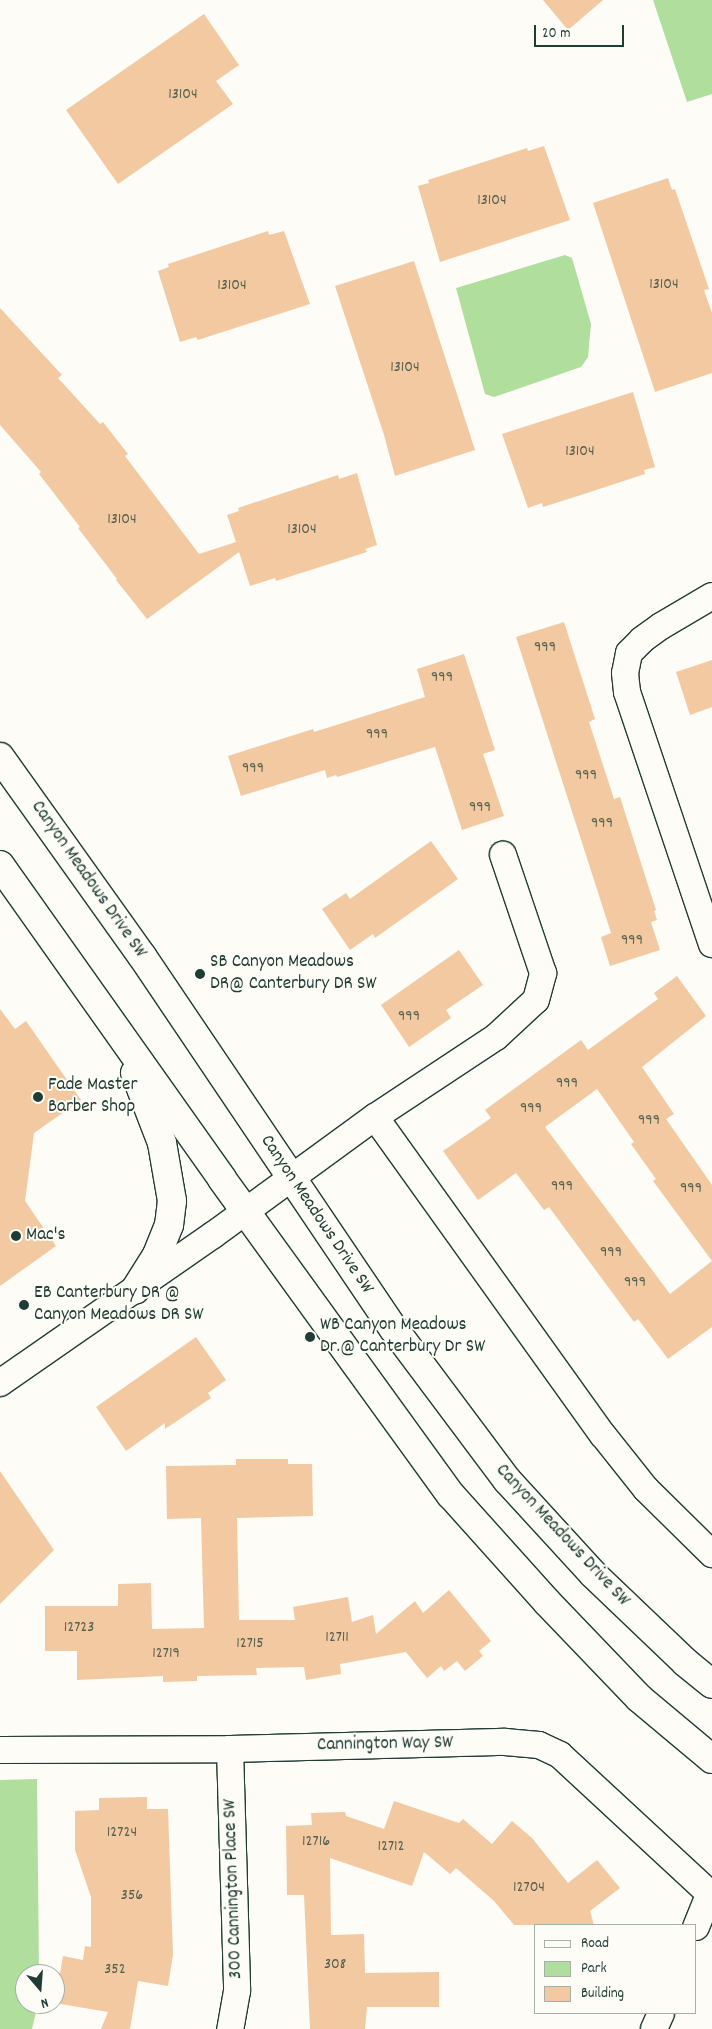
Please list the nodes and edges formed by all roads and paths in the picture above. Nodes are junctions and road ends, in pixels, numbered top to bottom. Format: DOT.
graph roads {
  1 [pos="712,596"];
  2 [pos="0,757"];
  3 [pos="503,855"];
  4 [pos="0,865"];
  5 [pos="712,944"];
  6 [pos="120,1034"];
  7 [pos="375,1117"];
  8 [pos="292,1178"];
  9 [pos="246,1210"];
  10 [pos="135,1290"];
  11 [pos="0,1383"];
  12 [pos="712,1554"];
  13 [pos="712,1684"];
  14 [pos="230,1749"];
  15 [pos="0,1750"];
  16 [pos="712,1759"];
  17 [pos="711,1895"];
  18 [pos="697,1925"];
  19 [pos="661,2014"];
  20 [pos="230,2029"];
  21 [pos="654,2029"];
  1 -- 5 [label="street"];
  2 -- 8 [label="main road, Canyon Meadows Drive SW"];
  3 -- 7 [label="street"];
  4 -- 6 [label="main road"];
  6 -- 9 [label="main road"];
  6 -- 10 [label="main road"];
  7 -- 8 [label="street"];
  7 -- 12 [label="street"];
  8 -- 9 [label="street"];
  8 -- 13 [label="main road, Canyon Meadows Drive SW"];
  9 -- 10 [label="street"];
  9 -- 16 [label="main road"];
  10 -- 11 [label="street"];
  14 -- 15 [label="street, Cannington Way SW"];
  14 -- 17 [label="street, Cannington Way SW"];
  14 -- 20 [label="street, 300 Cannington Place SW"];
  17 -- 18 [label="street"];
  19 -- 21 [label="street"];
}
